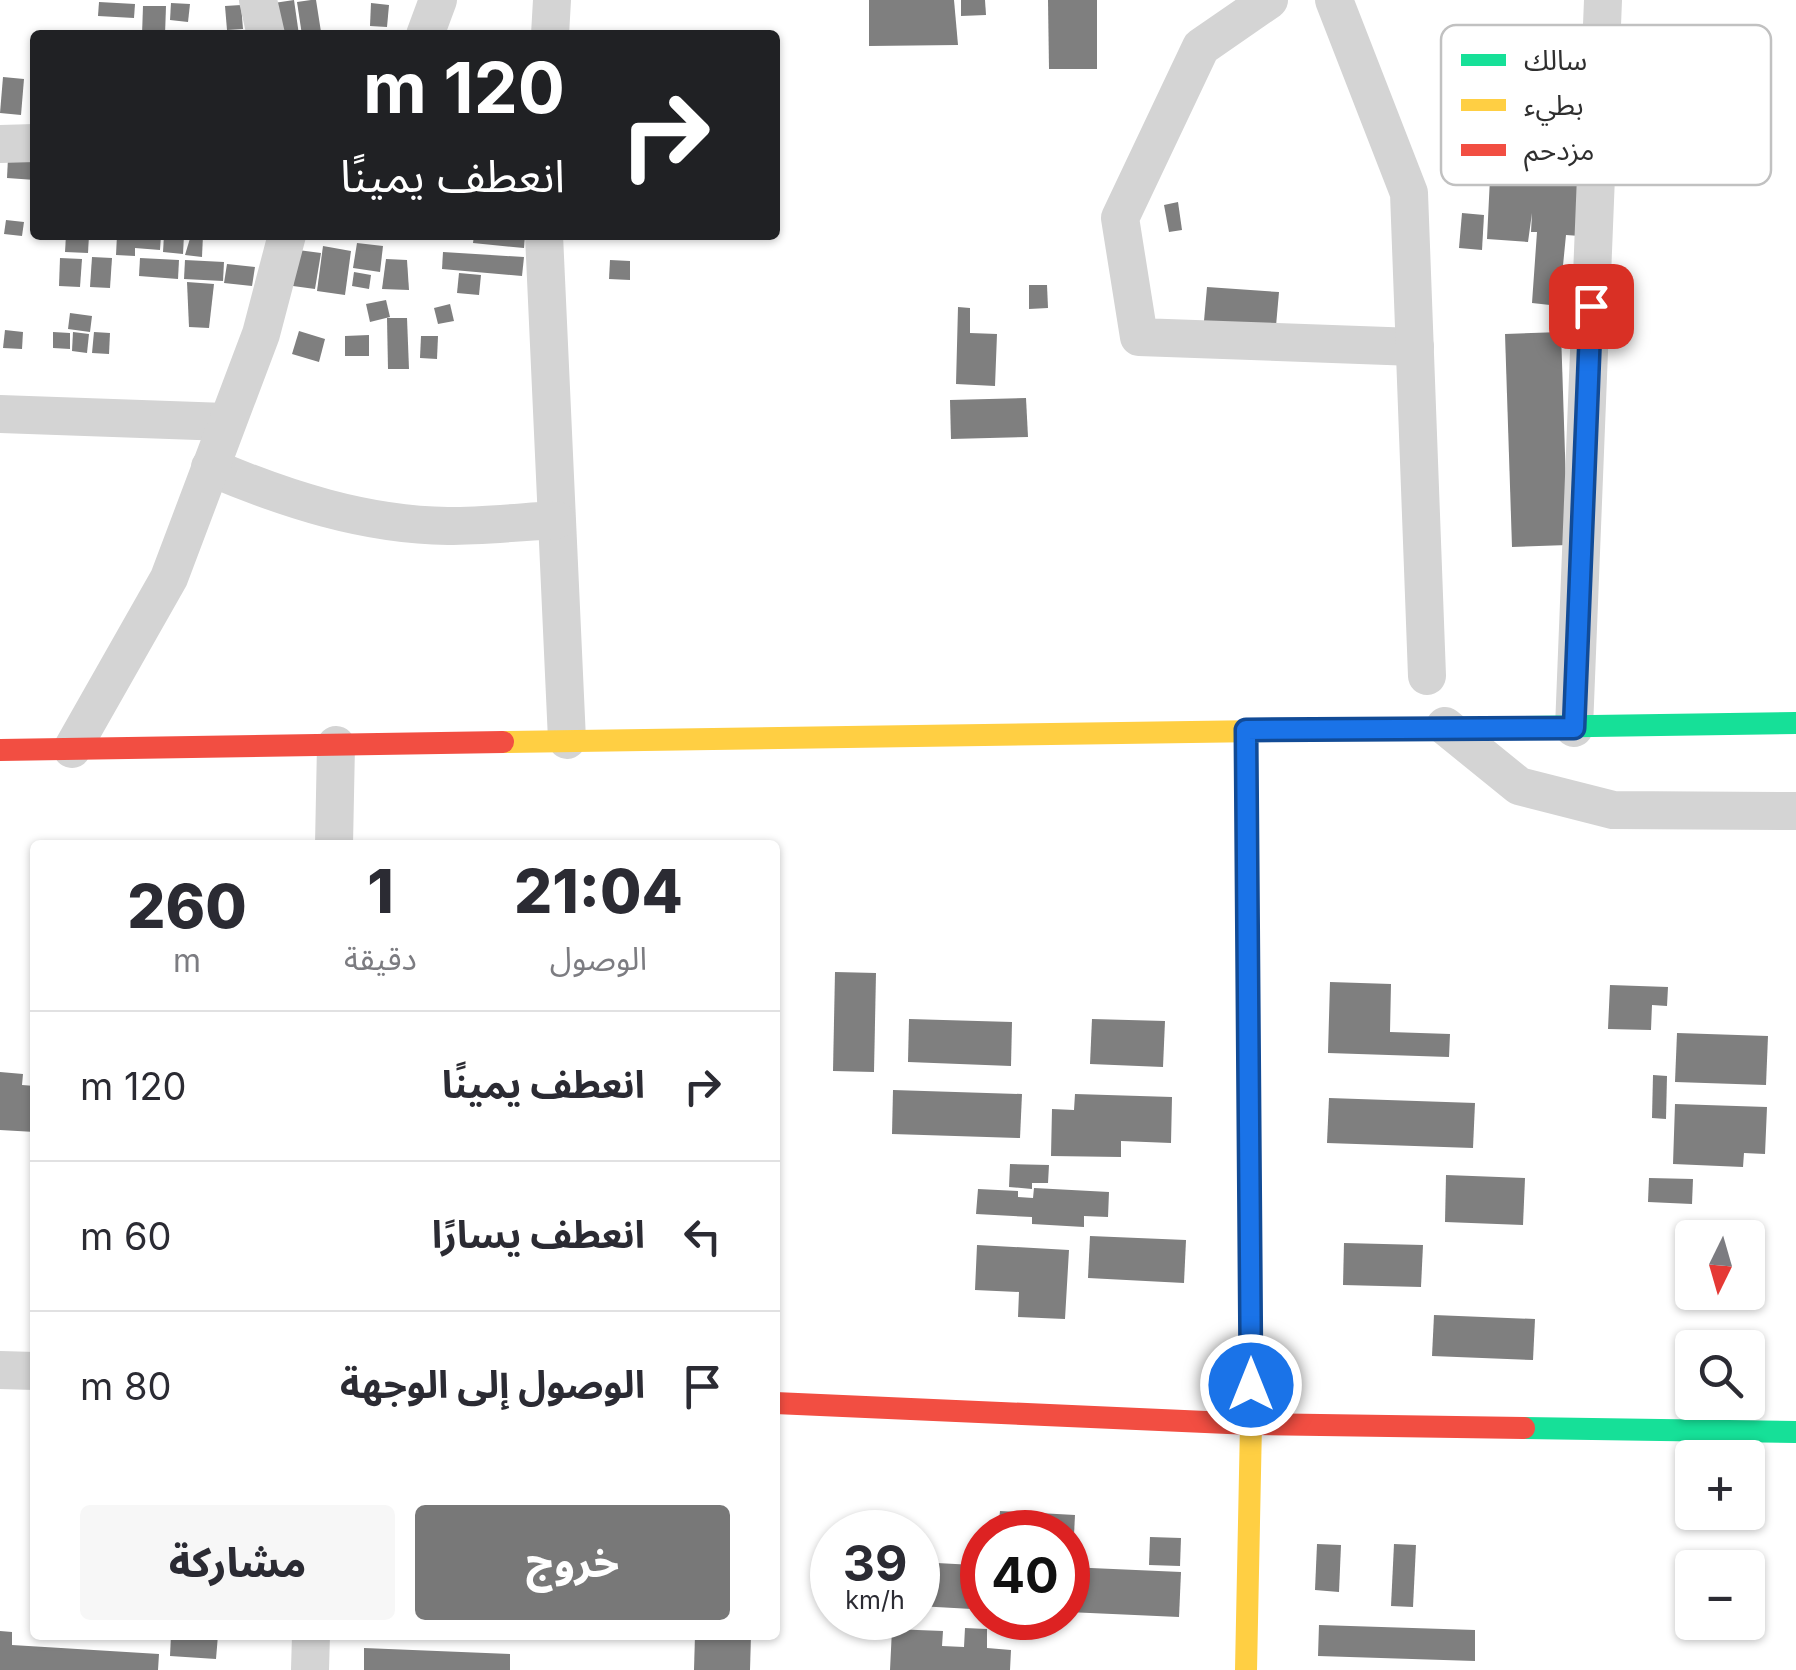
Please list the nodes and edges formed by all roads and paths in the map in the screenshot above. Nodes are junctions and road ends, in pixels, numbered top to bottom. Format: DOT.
graph roads {
  1 [pos="258,0"];
  2 [pos="438,0"];
  3 [pos="552,0"];
  4 [pos="1269,0"];
  5 [pos="1334,0"];
  6 [pos="1603,0"];
  7 [pos="1602,25"];
  8 [pos="265,30"];
  9 [pos="427,30"];
  10 [pos="550,30"];
  11 [pos="30,143"];
  12 [pos="0,144"];
  13 [pos="1596,185"];
  14 [pos="286,240"];
  15 [pos="544,240"];
  16 [pos="1415,348"];
  17 [pos="0,414"];
  18 [pos="226,422"];
  19 [pos="210,467"];
  20 [pos="556,520"];
  21 [pos="1427,676"];
  22 [pos="1796,723"];
  23 [pos="1445,726"];
  24 [pos="1574,728"];
  25 [pos="1246,730"];
  26 [pos="567,740"];
  27 [pos="336,745"];
  28 [pos="72,749"];
  29 [pos="0,750"];
  30 [pos="1796,811"];
  31 [pos="334,840"];
  32 [pos="0,1370"];
  33 [pos="30,1371"];
  34 [pos="780,1403"];
  35 [pos="1251,1424"];
  36 [pos="1796,1432"];
  37 [pos="311,1640"];
  38 [pos="310,1670"];
  39 [pos="1246,1670"];
  1 -- 8 [label="street"];
  2 -- 9 [label="street"];
  3 -- 10 [label="street"];
  4 -- 16 [label="street"];
  5 -- 16 [label="street"];
  6 -- 7 [label="street"];
  11 -- 12 [label="street"];
  13 -- 24 [label="street"];
  14 -- 18 [label="street"];
  15 -- 20 [label="street"];
  16 -- 21 [label="street"];
  17 -- 18 [label="street"];
  18 -- 19 [label="street"];
  19 -- 20 [label="street"];
  19 -- 28 [label="street"];
  20 -- 26 [label="street"];
  22 -- 24 [label="main road"];
  23 -- 24 [label="main road"];
  23 -- 25 [label="main road"];
  23 -- 30 [label="street"];
  25 -- 26 [label="main road"];
  25 -- 35 [label="main road"];
  26 -- 27 [label="main road"];
  27 -- 28 [label="main road"];
  27 -- 31 [label="street"];
  28 -- 29 [label="main road"];
  32 -- 33 [label="street"];
  34 -- 35 [label="main road"];
  35 -- 36 [label="main road"];
  35 -- 39 [label="main road"];
  37 -- 38 [label="street"];
}
